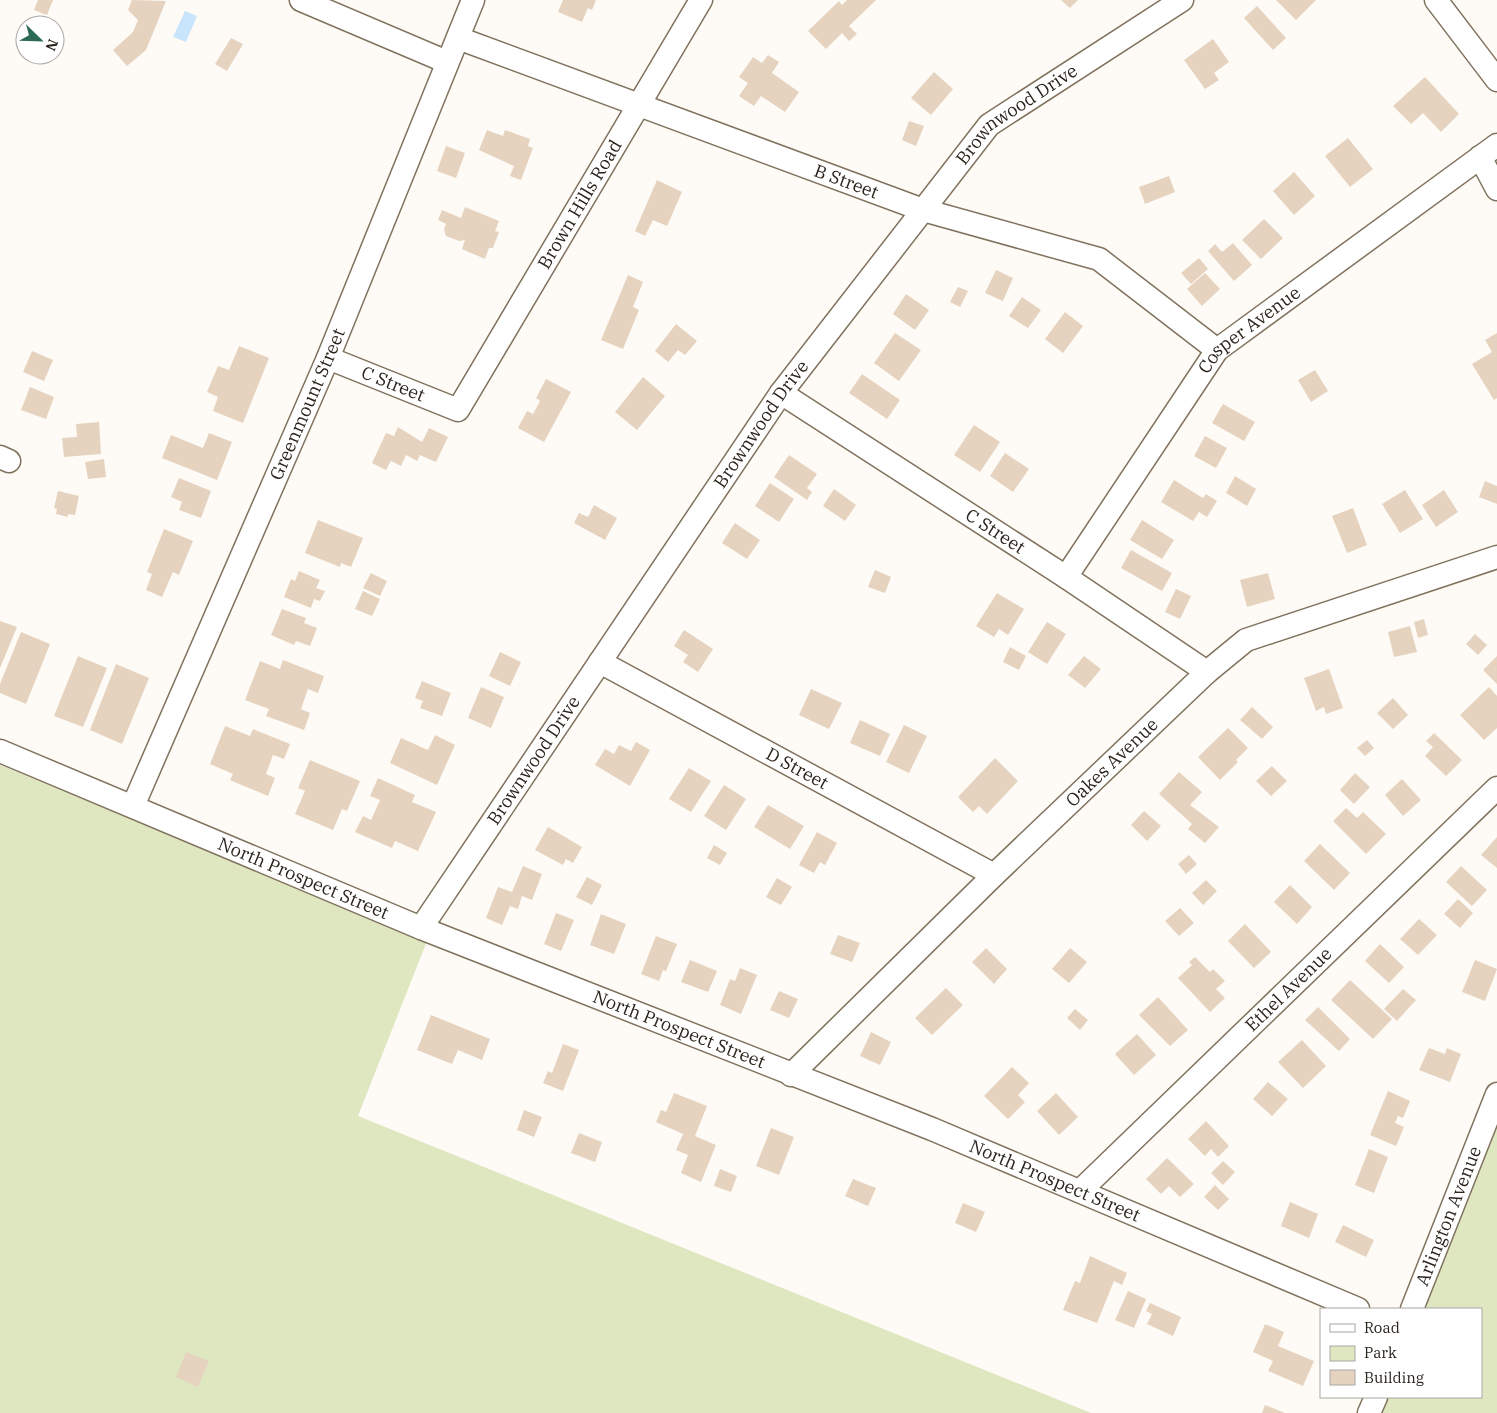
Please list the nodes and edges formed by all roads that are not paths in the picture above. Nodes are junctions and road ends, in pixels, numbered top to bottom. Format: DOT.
graph roads {
  1 [pos="301,0"];
  2 [pos="473,0"];
  3 [pos="701,0"];
  4 [pos="1182,0"];
  5 [pos="1436,0"];
  6 [pos="458,38"];
  7 [pos="447,62"];
  8 [pos="1497,80"];
  9 [pos="639,106"];
  10 [pos="1489,151"];
  11 [pos="1497,189"];
  12 [pos="923,210"];
  13 [pos="1216,350"];
  14 [pos="328,358"];
  15 [pos="781,393"];
  16 [pos="458,410"];
  17 [pos="1497,556"];
  18 [pos="1066,577"];
  19 [pos="600,662"];
  20 [pos="1207,672"];
  21 [pos="0,751"];
  22 [pos="1497,788"];
  23 [pos="133,806"];
  24 [pos="994,875"];
  25 [pos="421,928"];
  26 [pos="791,1074"];
  27 [pos="1497,1094"];
  28 [pos="1080,1191"];
  29 [pos="1356,1308"];
  30 [pos="1412,1308"];
  31 [pos="1376,1398"];
  32 [pos="1369,1413"];
  1 -- 7 [label="street"];
  2 -- 6 [label="street, Greenmount Street"];
  3 -- 9 [label="street, Brown Hills Road"];
  4 -- 12 [label="street, Brownwood Drive"];
  5 -- 8 [label="street"];
  6 -- 7 [label="street, Greenmount Street"];
  6 -- 9 [label="street, B Street"];
  7 -- 14 [label="street, Greenmount Street"];
  9 -- 12 [label="street, B Street"];
  9 -- 16 [label="street, Brown Hills Road"];
  10 -- 11 [label="street"];
  10 -- 13 [label="street, Cosper Avenue"];
  12 -- 13 [label="street, B Street"];
  12 -- 15 [label="street, Brownwood Drive"];
  13 -- 18 [label="street, Cosper Avenue"];
  14 -- 16 [label="street, C Street"];
  14 -- 23 [label="street, Greenmount Street"];
  15 -- 18 [label="street, C Street"];
  15 -- 19 [label="street, Brownwood Drive"];
  17 -- 20 [label="street, Oakes Avenue"];
  18 -- 20 [label="street, C Street"];
  19 -- 24 [label="street, D Street"];
  19 -- 25 [label="street, Brownwood Drive"];
  20 -- 24 [label="street, Oakes Avenue"];
  21 -- 23 [label="street, North Prospect Street"];
  22 -- 28 [label="street, Ethel Avenue"];
  23 -- 25 [label="street, North Prospect Street"];
  24 -- 26 [label="street, Oakes Avenue"];
  25 -- 26 [label="street, North Prospect Street"];
  26 -- 28 [label="street, North Prospect Street"];
  27 -- 30 [label="street, Arlington Avenue"];
  28 -- 29 [label="street, North Prospect Street"];
  31 -- 32 [label="street"];
}
